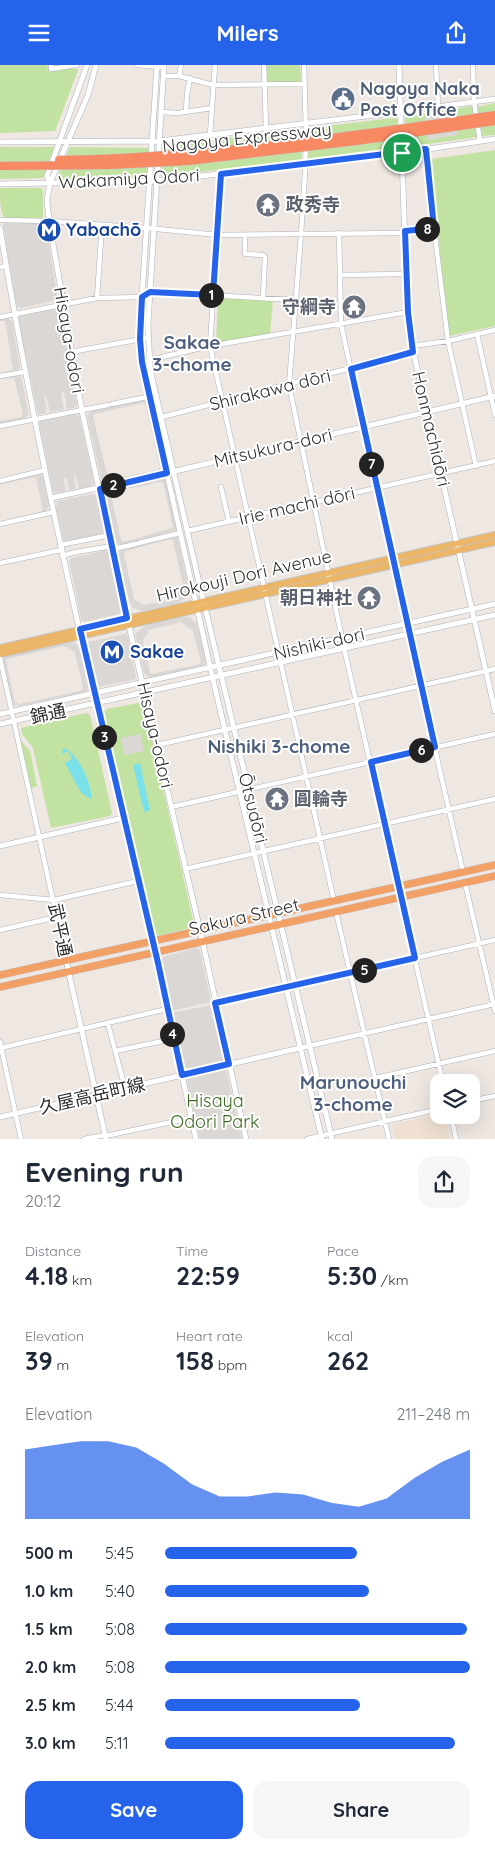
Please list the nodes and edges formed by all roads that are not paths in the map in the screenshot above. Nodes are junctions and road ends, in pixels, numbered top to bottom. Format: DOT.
graph roads {
  1 [pos="77,65"];
  2 [pos="87,65"];
  3 [pos="96,65"];
  4 [pos="137,65"];
  5 [pos="181,65"];
  6 [pos="215,65"];
  7 [pos="264,65"];
  8 [pos="304,65"];
  9 [pos="399,65"];
  10 [pos="436,65"];
  11 [pos="473,65"];
  12 [pos="156,66"];
  13 [pos="164,66"];
  14 [pos="50,67"];
  15 [pos="164,76"];
  16 [pos="179,76"];
  17 [pos="190,78"];
  18 [pos="265,84"];
  19 [pos="305,84"];
  20 [pos="213,85"];
  21 [pos="495,99"];
  22 [pos="474,102"];
  23 [pos="438,107"];
  24 [pos="212,108"];
  25 [pos="161,112"];
  26 [pos="186,112"];
  27 [pos="400,112"];
  28 [pos="495,115"];
  29 [pos="495,121"];
  30 [pos="306,123"];
  31 [pos="266,129"];
  32 [pos="210,135"];
  33 [pos="495,139"];
  34 [pos="152,141"];
  35 [pos="160,141"];
  36 [pos="480,141"];
  37 [pos="0,142"];
  38 [pos="59,142"];
  39 [pos="68,142"];
  40 [pos="426,149"];
  41 [pos="402,153"];
  42 [pos="0,161"];
  43 [pos="305,165"];
  44 [pos="0,166"];
  45 [pos="221,174"];
  46 [pos="150,181"];
  47 [pos="157,181"];
  48 [pos="0,183"];
  49 [pos="50,183"];
  50 [pos="0,220"];
  51 [pos="49,221"];
  52 [pos="102,225"];
  53 [pos="0,228"];
  54 [pos="147,228"];
  55 [pos="154,228"];
  56 [pos="434,228"];
  57 [pos="405,232"];
  58 [pos="339,233"];
  59 [pos="301,234"];
  60 [pos="218,235"];
  61 [pos="245,235"];
  62 [pos="3,267"];
  63 [pos="406,274"];
  64 [pos="340,275"];
  65 [pos="150,292"];
  66 [pos="213,295"];
  67 [pos="142,297"];
  68 [pos="98,298"];
  69 [pos="263,298"];
  70 [pos="296,300"];
  71 [pos="62,304"];
  72 [pos="408,312"];
  73 [pos="14,314"];
  74 [pos="0,317"];
  75 [pos="341,324"];
  76 [pos="495,330"];
  77 [pos="293,332"];
  78 [pos="477,334"];
  79 [pos="147,338"];
  80 [pos="140,339"];
  81 [pos="448,341"];
  82 [pos="210,346"];
  83 [pos="413,349"];
  84 [pos="71,352"];
  85 [pos="149,360"];
  86 [pos="351,369"];
  87 [pos="24,371"];
  88 [pos="0,376"];
  89 [pos="289,385"];
  90 [pos="156,395"];
  91 [pos="150,397"];
  92 [pos="493,397"];
  93 [pos="222,403"];
  94 [pos="462,404"];
  95 [pos="82,411"];
  96 [pos="427,412"];
  97 [pos="495,415"];
  98 [pos="161,418"];
  99 [pos="34,419"];
  100 [pos="155,419"];
  101 [pos="0,426"];
  102 [pos="363,427"];
  103 [pos="300,441"];
  104 [pos="235,457"];
  105 [pos="495,461"];
  106 [pos="476,466"];
  107 [pos="45,470"];
  108 [pos="174,472"];
  109 [pos="167,473"];
  110 [pos="441,474"];
  111 [pos="0,481"];
  112 [pos="221,487"];
  113 [pos="377,488"];
  114 [pos="100,489"];
  115 [pos="51,498"];
  116 [pos="313,502"];
  117 [pos="54,513"];
  118 [pos="248,517"];
  119 [pos="229,522"];
  120 [pos="0,524"];
  121 [pos="187,531"];
  122 [pos="180,533"];
  123 [pos="110,535"];
  124 [pos="495,535"];
  125 [pos="495,542"];
  126 [pos="113,547"];
  127 [pos="457,547"];
  128 [pos="61,548"];
  129 [pos="62,556"];
  130 [pos="392,558"];
  131 [pos="0,563"];
  132 [pos="393,565"];
  133 [pos="328,572"];
  134 [pos="330,580"];
  135 [pos="264,591"];
  136 [pos="195,602"];
  137 [pos="495,604"];
  138 [pos="204,605"];
  139 [pos="472,609"];
  140 [pos="198,610"];
  141 [pos="495,615"];
  142 [pos="127,618"];
  143 [pos="474,620"];
  144 [pos="129,625"];
  145 [pos="407,625"];
  146 [pos="80,633"];
  147 [pos="409,633"];
  148 [pos="342,639"];
  149 [pos="0,647"];
  150 [pos="344,648"];
  151 [pos="279,653"];
  152 [pos="0,654"];
  153 [pos="0,658"];
  154 [pos="281,662"];
  155 [pos="220,667"];
  156 [pos="211,669"];
  157 [pos="495,669"];
  158 [pos="485,671"];
  159 [pos="222,675"];
  160 [pos="212,677"];
  161 [pos="143,683"];
  162 [pos="421,685"];
  163 [pos="145,693"];
  164 [pos="94,694"];
  165 [pos="356,701"];
  166 [pos="96,704"];
  167 [pos="495,711"];
  168 [pos="12,712"];
  169 [pos="0,714"];
  170 [pos="292,714"];
  171 [pos="14,721"];
  172 [pos="0,724"];
  173 [pos="234,728"];
  174 [pos="225,730"];
  175 [pos="495,734"];
  176 [pos="157,745"];
  177 [pos="435,747"];
  178 [pos="371,762"];
  179 [pos="306,777"];
  180 [pos="249,789"];
  181 [pos="240,791"];
  182 [pos="495,799"];
  183 [pos="171,807"];
  184 [pos="449,809"];
  185 [pos="123,818"];
  186 [pos="385,825"];
  187 [pos="39,837"];
  188 [pos="320,839"];
  189 [pos="0,846"];
  190 [pos="264,852"];
  191 [pos="254,854"];
  192 [pos="495,865"];
  193 [pos="185,869"];
  194 [pos="463,872"];
  195 [pos="495,876"];
  196 [pos="138,881"];
  197 [pos="465,883"];
  198 [pos="398,887"];
  199 [pos="0,895"];
  200 [pos="400,898"];
  201 [pos="54,900"];
  202 [pos="334,901"];
  203 [pos="336,912"];
  204 [pos="278,913"];
  205 [pos="268,915"];
  206 [pos="57,917"];
  207 [pos="281,924"];
  208 [pos="271,926"];
  209 [pos="0,930"];
  210 [pos="200,930"];
  211 [pos="495,940"];
  212 [pos="152,941"];
  213 [pos="203,942"];
  214 [pos="480,943"];
  215 [pos="155,953"];
  216 [pos="415,958"];
  217 [pos="66,960"];
  218 [pos="69,972"];
  219 [pos="351,973"];
  220 [pos="0,975"];
  221 [pos="296,985"];
  222 [pos="0,987"];
  223 [pos="286,987"];
  224 [pos="215,1003"];
  225 [pos="494,1004"];
  226 [pos="167,1009"];
  227 [pos="495,1011"];
  228 [pos="429,1019"];
  229 [pos="108,1023"];
  230 [pos="82,1029"];
  231 [pos="366,1033"];
  232 [pos="174,1039"];
  233 [pos="0,1042"];
  234 [pos="310,1046"];
  235 [pos="1,1048"];
  236 [pos="300,1048"];
  237 [pos="115,1051"];
  238 [pos="495,1051"];
  239 [pos="229,1064"];
  240 [pos="438,1064"];
  241 [pos="441,1074"];
  242 [pos="182,1075"];
  243 [pos="376,1078"];
  244 [pos="124,1088"];
  245 [pos="96,1094"];
  246 [pos="495,1096"];
  247 [pos="480,1099"];
  248 [pos="430,1111"];
  249 [pos="15,1113"];
  250 [pos="0,1117"];
  251 [pos="191,1118"];
  252 [pos="385,1121"];
  253 [pos="453,1124"];
  254 [pos="331,1136"];
  255 [pos="105,1137"];
  256 [pos="322,1137"];
  257 [pos="21,1139"];
  258 [pos="84,1139"];
  259 [pos="196,1139"];
  260 [pos="246,1139"];
  261 [pos="307,1139"];
  262 [pos="389,1139"];
  263 [pos="456,1139"];
  1 -- 14 [label="street"];
  2 -- 38 [label="street, Hisaya-odori"];
  3 -- 39 [label="street"];
  4 -- 12 [label="street"];
  5 -- 16 [label="street"];
  6 -- 20 [label="street"];
  7 -- 18 [label="street"];
  8 -- 19 [label="street"];
  9 -- 27 [label="street, Honmachidōri"];
  10 -- 23 [label="street"];
  11 -- 22 [label="street"];
  12 -- 13 [label="street"];
  12 -- 34 [label="street, Ōtsudōri"];
  13 -- 15 [label="street, Ōtsudōri"];
  15 -- 16 [label="street"];
  15 -- 25 [label="street, Ōtsudōri"];
  16 -- 17 [label="street"];
  17 -- 20 [label="street"];
  17 -- 26 [label="street"];
  18 -- 19 [label="street"];
  18 -- 20 [label="street"];
  18 -- 31 [label="street"];
  19 -- 30 [label="street"];
  20 -- 24 [label="street"];
  21 -- 22 [label="street, Wakamiya Odori"];
  22 -- 23 [label="street, Wakamiya Odori"];
  22 -- 36 [label="street"];
  23 -- 27 [label="street, Wakamiya Odori"];
  24 -- 26 [label="street"];
  24 -- 32 [label="street"];
  25 -- 26 [label="street"];
  25 -- 35 [label="street, Ōtsudōri"];
  27 -- 30 [label="street, Wakamiya Odori"];
  27 -- 41 [label="street, Honmachidōri"];
  28 -- 42 [label="highway, Nagoya Expressway, bridge"];
  29 -- 44 [label="highway, Nagoya Expressway, bridge"];
  30 -- 31 [label="street, Wakamiya Odori"];
  30 -- 43 [label="street"];
  31 -- 32 [label="street, Wakamiya Odori"];
  32 -- 35 [label="street, Wakamiya Odori"];
  33 -- 36 [label="street, Wakamiya Odori"];
  34 -- 35 [label="street, Wakamiya Odori"];
  34 -- 39 [label="street, Wakamiya Odori"];
  34 -- 46 [label="street, Ōtsudōri"];
  35 -- 47 [label="street, Ōtsudōri"];
  36 -- 40 [label="street, Wakamiya Odori"];
  37 -- 38 [label="street, Wakamiya Odori"];
  38 -- 39 [label="street, Wakamiya Odori"];
  38 -- 49 [label="street, Hisaya-odori"];
  39 -- 49 [label="street"];
  40 -- 41 [label="street, Wakamiya Odori"];
  40 -- 56 [label="street"];
  41 -- 43 [label="street, Wakamiya Odori"];
  41 -- 57 [label="street, Honmachidōri"];
  43 -- 45 [label="street, Wakamiya Odori"];
  43 -- 59 [label="street"];
  45 -- 47 [label="street, Wakamiya Odori"];
  45 -- 60 [label="street"];
  46 -- 47 [label="street, Wakamiya Odori"];
  46 -- 49 [label="street, Wakamiya Odori"];
  46 -- 54 [label="street, Ōtsudōri"];
  47 -- 55 [label="street, Ōtsudōri"];
  48 -- 49 [label="street, Wakamiya Odori"];
  49 -- 51 [label="street, Hisaya-odori"];
  50 -- 51 [label="street"];
  51 -- 52 [label="street"];
  51 -- 71 [label="street, Hisaya-odori"];
  52 -- 54 [label="street"];
  52 -- 68 [label="street"];
  53 -- 62 [label="street"];
  54 -- 55 [label="street"];
  54 -- 67 [label="street, Ōtsudōri"];
  55 -- 60 [label="street"];
  55 -- 65 [label="street, Ōtsudōri"];
  56 -- 57 [label="street"];
  56 -- 81 [label="street"];
  57 -- 58 [label="street"];
  57 -- 63 [label="street, Honmachidōri"];
  58 -- 59 [label="street"];
  58 -- 64 [label="street"];
  59 -- 61 [label="street"];
  59 -- 70 [label="street"];
  60 -- 61 [label="street"];
  60 -- 66 [label="street"];
  61 -- 69 [label="street"];
  62 -- 73 [label="street"];
  63 -- 64 [label="street"];
  63 -- 72 [label="street, Honmachidōri"];
  64 -- 75 [label="street"];
  65 -- 66 [label="street"];
  65 -- 67 [label="street"];
  65 -- 79 [label="street, Ōtsudōri"];
  66 -- 69 [label="street"];
  66 -- 82 [label="street"];
  67 -- 68 [label="street"];
  67 -- 80 [label="street, Ōtsudōri"];
  68 -- 71 [label="street"];
  69 -- 70 [label="street"];
  70 -- 77 [label="street"];
  71 -- 73 [label="street"];
  71 -- 84 [label="street, Hisaya-odori"];
  72 -- 75 [label="street"];
  72 -- 83 [label="street, Honmachidōri"];
  73 -- 74 [label="street"];
  73 -- 87 [label="street"];
  75 -- 77 [label="street"];
  75 -- 86 [label="street"];
  76 -- 78 [label="street, Shirakawa dōri"];
  77 -- 82 [label="street"];
  77 -- 89 [label="street"];
  78 -- 81 [label="street, Shirakawa dōri"];
  78 -- 92 [label="street"];
  79 -- 80 [label="street"];
  79 -- 85 [label="street, Ōtsudōri"];
  80 -- 84 [label="street"];
  80 -- 91 [label="street, Ōtsudōri"];
  81 -- 83 [label="street, Shirakawa dōri"];
  81 -- 94 [label="street"];
  82 -- 85 [label="street"];
  82 -- 93 [label="street"];
  83 -- 86 [label="street, Shirakawa dōri"];
  83 -- 96 [label="street, Honmachidōri"];
  84 -- 95 [label="street, Hisaya-odori"];
  85 -- 90 [label="street, Ōtsudōri"];
  86 -- 89 [label="street, Shirakawa dōri"];
  86 -- 102 [label="street"];
  87 -- 88 [label="street"];
  87 -- 99 [label="street"];
  89 -- 93 [label="street, Shirakawa dōri"];
  89 -- 103 [label="street"];
  90 -- 91 [label="street"];
  90 -- 98 [label="street, Ōtsudōri"];
  91 -- 95 [label="street"];
  91 -- 100 [label="street, Ōtsudōri"];
  92 -- 94 [label="street, Mitsukura-dori"];
  92 -- 97 [label="street"];
  93 -- 98 [label="street, Shirakawa dōri"];
  93 -- 104 [label="street"];
  94 -- 96 [label="street, Mitsukura-dori"];
  94 -- 106 [label="street"];
  95 -- 99 [label="street"];
  95 -- 114 [label="street, Hisaya-odori"];
  96 -- 102 [label="street, Mitsukura-dori"];
  96 -- 110 [label="street, Honmachidōri"];
  98 -- 100 [label="street, Shirakawa dōri"];
  98 -- 108 [label="street, Ōtsudōri"];
  99 -- 101 [label="street"];
  99 -- 107 [label="street"];
  100 -- 109 [label="street, Ōtsudōri"];
  102 -- 103 [label="street, Mitsukura-dori"];
  102 -- 113 [label="street"];
  103 -- 104 [label="street, Mitsukura-dori"];
  103 -- 116 [label="street"];
  104 -- 108 [label="street, Mitsukura-dori"];
  104 -- 118 [label="street"];
  105 -- 106 [label="street, Irie machi dōri"];
  106 -- 110 [label="street, Irie machi dōri"];
  107 -- 111 [label="street"];
  107 -- 115 [label="street"];
  108 -- 109 [label="street, Mitsukura-dori"];
  108 -- 121 [label="street, Ōtsudōri"];
  109 -- 114 [label="street, Mitsukura-dori"];
  109 -- 122 [label="street, Ōtsudōri"];
  110 -- 113 [label="street, Irie machi dōri"];
  110 -- 127 [label="street, Honmachidōri"];
  112 -- 119 [label="street"];
  113 -- 116 [label="street, Irie machi dōri"];
  113 -- 130 [label="street"];
  114 -- 115 [label="street, Mitsukura-dori"];
  114 -- 123 [label="street, Hisaya-odori"];
  115 -- 117 [label="street"];
  116 -- 118 [label="street, Irie machi dōri"];
  116 -- 133 [label="street"];
  117 -- 120 [label="street"];
  117 -- 128 [label="street"];
  118 -- 119 [label="street, Irie machi dōri"];
  118 -- 135 [label="street"];
  119 -- 121 [label="street, Irie machi dōri"];
  121 -- 138 [label="street, Ōtsudōri"];
  122 -- 126 [label="street"];
  122 -- 136 [label="street, Ōtsudōri"];
  123 -- 126 [label="street, Hisaya-odori"];
  123 -- 128 [label="street"];
  124 -- 127 [label="main road, Hirokouji Dori Avenue"];
  125 -- 127 [label="main road, Hirokouji Dori Avenue"];
  126 -- 129 [label="street"];
  126 -- 142 [label="street, Hisaya-odori"];
  127 -- 130 [label="main road, Hirokouji Dori Avenue"];
  127 -- 132 [label="main road, Hirokouji Dori Avenue"];
  127 -- 139 [label="street, Honmachidōri"];
  128 -- 129 [label="street"];
  128 -- 131 [label="street"];
  129 -- 146 [label="street"];
  130 -- 132 [label="street"];
  130 -- 133 [label="main road, Hirokouji Dori Avenue"];
  132 -- 134 [label="main road, Hirokouji Dori Avenue"];
  132 -- 145 [label="street"];
  133 -- 134 [label="street"];
  133 -- 135 [label="main road, Hirokouji Dori Avenue"];
  134 -- 135 [label="main road, Hirokouji Dori Avenue"];
  134 -- 148 [label="street"];
  135 -- 138 [label="main road, Hirokouji Dori Avenue"];
  135 -- 151 [label="street"];
  136 -- 138 [label="main road, Hirokouji Dori Avenue"];
  136 -- 140 [label="street, Ōtsudōri"];
  136 -- 142 [label="main road, Hirokouji Dori Avenue"];
  137 -- 139 [label="street, Nishiki-dori"];
  138 -- 140 [label="main road, Hirokouji Dori Avenue"];
  138 -- 155 [label="street, Ōtsudōri"];
  139 -- 143 [label="street, Honmachidōri"];
  139 -- 145 [label="street, Nishiki-dori"];
  140 -- 144 [label="main road, Hirokouji Dori Avenue"];
  140 -- 156 [label="street, Ōtsudōri"];
  141 -- 143 [label="street, Nishiki-dori"];
  142 -- 144 [label="street, Hisaya-odori"];
  142 -- 146 [label="main road, Hirokouji Dori Avenue"];
  143 -- 147 [label="street, Nishiki-dori"];
  143 -- 158 [label="street, Honmachidōri"];
  144 -- 146 [label="main road, Hirokouji Dori Avenue"];
  144 -- 161 [label="street, Hisaya-odori"];
  145 -- 147 [label="street"];
  145 -- 148 [label="street, Nishiki-dori"];
  146 -- 149 [label="main road, Hirokouji Dori Avenue"];
  146 -- 152 [label="main road, Hirokouji Dori Avenue"];
  146 -- 164 [label="street"];
  147 -- 150 [label="street, Nishiki-dori"];
  147 -- 162 [label="street"];
  148 -- 150 [label="street"];
  148 -- 151 [label="street, Nishiki-dori"];
  150 -- 154 [label="street, Nishiki-dori"];
  150 -- 165 [label="street"];
  151 -- 154 [label="street"];
  151 -- 155 [label="street, Nishiki-dori"];
  153 -- 168 [label="street, 武平通"];
  154 -- 159 [label="street, Nishiki-dori"];
  154 -- 170 [label="street"];
  155 -- 156 [label="street, Nishiki-dori"];
  155 -- 159 [label="street, Ōtsudōri"];
  156 -- 160 [label="street, Ōtsudōri"];
  156 -- 161 [label="street, Nishiki-dori"];
  157 -- 158 [label="street"];
  158 -- 162 [label="street"];
  158 -- 167 [label="street, Honmachidōri"];
  159 -- 160 [label="street, Nishiki-dori"];
  159 -- 173 [label="street, Ōtsudōri"];
  160 -- 163 [label="street, Nishiki-dori"];
  160 -- 174 [label="street, Ōtsudōri"];
  161 -- 163 [label="street, Hisaya-odori"];
  161 -- 164 [label="street, 錦通"];
  162 -- 165 [label="street"];
  162 -- 177 [label="street"];
  163 -- 166 [label="street, 錦通"];
  163 -- 176 [label="street, Hisaya-odori"];
  164 -- 166 [label="street"];
  164 -- 168 [label="street, 錦通"];
  165 -- 170 [label="street"];
  165 -- 178 [label="street"];
  166 -- 171 [label="street, 錦通"];
  166 -- 185 [label="street"];
  168 -- 169 [label="street, 錦通"];
  168 -- 171 [label="street, 武平通"];
  170 -- 173 [label="street"];
  170 -- 179 [label="street"];
  171 -- 172 [label="street, 錦通"];
  171 -- 187 [label="street, 武平通"];
  173 -- 174 [label="street"];
  173 -- 180 [label="street, Ōtsudōri"];
  174 -- 176 [label="street"];
  174 -- 181 [label="street, Ōtsudōri"];
  175 -- 177 [label="street"];
  176 -- 183 [label="street, Hisaya-odori"];
  177 -- 178 [label="street"];
  177 -- 184 [label="street"];
  178 -- 179 [label="street"];
  178 -- 186 [label="street"];
  179 -- 180 [label="street"];
  179 -- 188 [label="street"];
  180 -- 181 [label="street"];
  180 -- 190 [label="street, Ōtsudōri"];
  181 -- 183 [label="street"];
  181 -- 191 [label="street, Ōtsudōri"];
  182 -- 184 [label="street"];
  183 -- 193 [label="street, Hisaya-odori"];
  184 -- 186 [label="street"];
  184 -- 194 [label="street"];
  185 -- 187 [label="street"];
  185 -- 196 [label="street"];
  186 -- 188 [label="street"];
  186 -- 198 [label="street"];
  187 -- 189 [label="street"];
  187 -- 201 [label="street, 武平通"];
  188 -- 190 [label="street"];
  188 -- 202 [label="street"];
  190 -- 191 [label="street"];
  190 -- 204 [label="street, Ōtsudōri"];
  191 -- 193 [label="street"];
  191 -- 205 [label="street, Ōtsudōri"];
  192 -- 194 [label="highway, Sakura Street"];
  193 -- 210 [label="street, Hisaya-odori"];
  194 -- 198 [label="highway, Sakura Street"];
  195 -- 197 [label="highway, Sakura Street"];
  196 -- 201 [label="street"];
  196 -- 212 [label="street"];
  197 -- 200 [label="highway, Sakura Street"];
  197 -- 214 [label="street"];
  198 -- 200 [label="street"];
  198 -- 202 [label="highway, Sakura Street"];
  199 -- 201 [label="street"];
  200 -- 203 [label="highway, Sakura Street"];
  200 -- 216 [label="street"];
  201 -- 206 [label="street, 武平通"];
  202 -- 204 [label="highway, Sakura Street"];
  203 -- 207 [label="highway, Sakura Street"];
  203 -- 219 [label="street"];
  204 -- 205 [label="highway, Sakura Street"];
  204 -- 207 [label="street, Ōtsudōri"];
  205 -- 208 [label="street, Ōtsudōri"];
  205 -- 210 [label="highway, Sakura Street"];
  206 -- 209 [label="street"];
  206 -- 217 [label="street, 武平通"];
  207 -- 208 [label="highway, Sakura Street"];
  207 -- 221 [label="street, Ōtsudōri"];
  208 -- 213 [label="highway, Sakura Street"];
  208 -- 223 [label="street, Ōtsudōri"];
  210 -- 212 [label="highway, Sakura Street"];
  210 -- 213 [label="street, Hisaya-odori"];
  211 -- 214 [label="street"];
  212 -- 215 [label="street"];
  212 -- 217 [label="highway, Sakura Street"];
  213 -- 215 [label="highway, Sakura Street"];
  213 -- 224 [label="street, Hisaya-odori"];
  214 -- 216 [label="street"];
  214 -- 225 [label="street"];
  215 -- 218 [label="highway, Sakura Street"];
  215 -- 226 [label="street"];
  216 -- 219 [label="street"];
  216 -- 228 [label="street"];
  217 -- 218 [label="street, 武平通"];
  217 -- 220 [label="highway, Sakura Street"];
  218 -- 222 [label="highway, Sakura Street"];
  218 -- 230 [label="street, 武平通"];
  219 -- 221 [label="street"];
  219 -- 231 [label="street"];
  221 -- 223 [label="street"];
  221 -- 234 [label="street, Ōtsudōri"];
  223 -- 224 [label="street"];
  223 -- 236 [label="street, Ōtsudōri"];
  224 -- 239 [label="street, Hisaya-odori"];
  225 -- 227 [label="street"];
  225 -- 228 [label="street"];
  226 -- 229 [label="street"];
  226 -- 232 [label="street"];
  228 -- 231 [label="street"];
  228 -- 240 [label="street"];
  229 -- 230 [label="street"];
  229 -- 237 [label="street"];
  230 -- 235 [label="street"];
  230 -- 245 [label="street, 武平通"];
  231 -- 234 [label="street"];
  231 -- 243 [label="street"];
  232 -- 237 [label="street"];
  232 -- 242 [label="street"];
  233 -- 235 [label="street"];
  234 -- 236 [label="street"];
  234 -- 254 [label="street, Ōtsudōri"];
  235 -- 249 [label="street"];
  236 -- 239 [label="street, 久屋高岳町線"];
  236 -- 256 [label="street, Ōtsudōri"];
  237 -- 244 [label="street"];
  238 -- 240 [label="street"];
  239 -- 242 [label="street, 久屋高岳町線"];
  239 -- 260 [label="street, Hisaya-odori"];
  240 -- 241 [label="street"];
  240 -- 243 [label="street"];
  242 -- 244 [label="street, 久屋高岳町線"];
  242 -- 251 [label="street"];
  243 -- 252 [label="street"];
  244 -- 245 [label="street, 久屋高岳町線"];
  245 -- 249 [label="street, 久屋高岳町線"];
  245 -- 255 [label="street, 武平通"];
  246 -- 247 [label="street"];
  248 -- 252 [label="street"];
  249 -- 250 [label="street, 久屋高岳町線"];
  249 -- 257 [label="street"];
  251 -- 255 [label="street"];
  251 -- 259 [label="street"];
  252 -- 254 [label="street"];
  252 -- 262 [label="street"];
  253 -- 263 [label="street"];
  254 -- 256 [label="street"];
  255 -- 258 [label="street"];
  256 -- 261 [label="street"];
}
